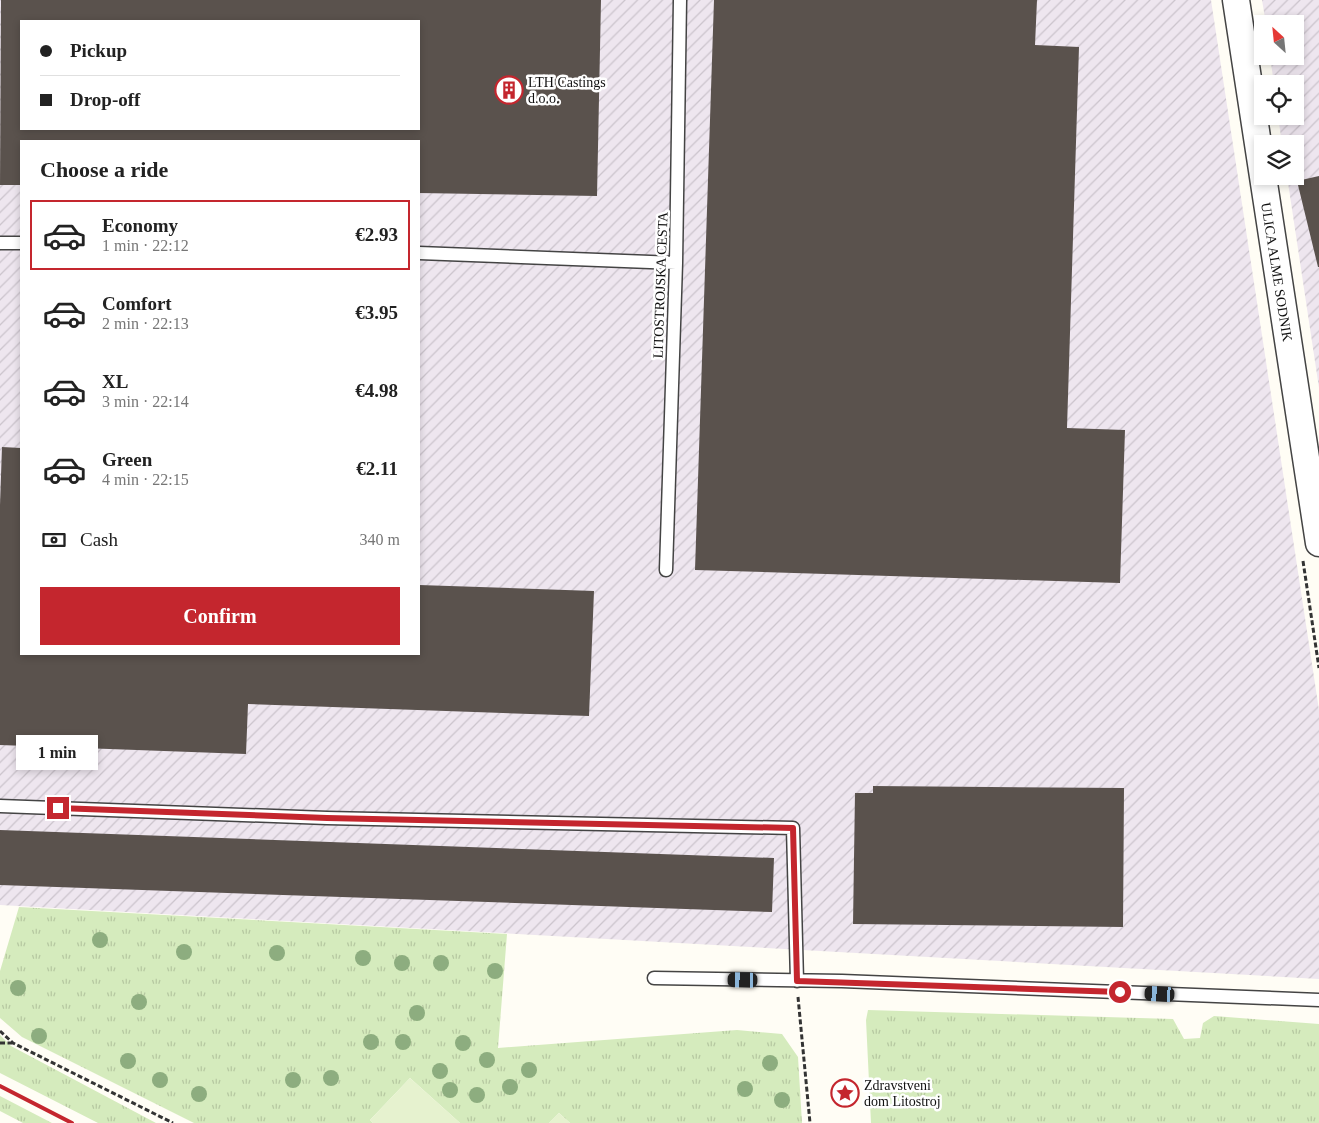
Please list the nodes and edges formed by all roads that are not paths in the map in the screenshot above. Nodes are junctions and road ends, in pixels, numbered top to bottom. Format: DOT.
graph roads {
  1 [pos="680,0"];
  2 [pos="1236,0"];
  3 [pos="0,242"];
  4 [pos="20,243"];
  5 [pos="420,253"];
  6 [pos="676,263"];
  7 [pos="1319,543"];
  8 [pos="666,570"];
  9 [pos="0,806"];
  10 [pos="654,978"];
  11 [pos="797,981"];
  12 [pos="1319,1000"];
  1 -- 6 [label="lane, LITOSTROJSKA CESTA"];
  2 -- 7 [label="street, ULICA ALME SODNIK"];
  3 -- 4 [label="lane"];
  5 -- 6 [label="lane"];
  6 -- 8 [label="lane, LITOSTROJSKA CESTA"];
  9 -- 11 [label="lane"];
  10 -- 11 [label="lane"];
  11 -- 12 [label="lane"];
}
